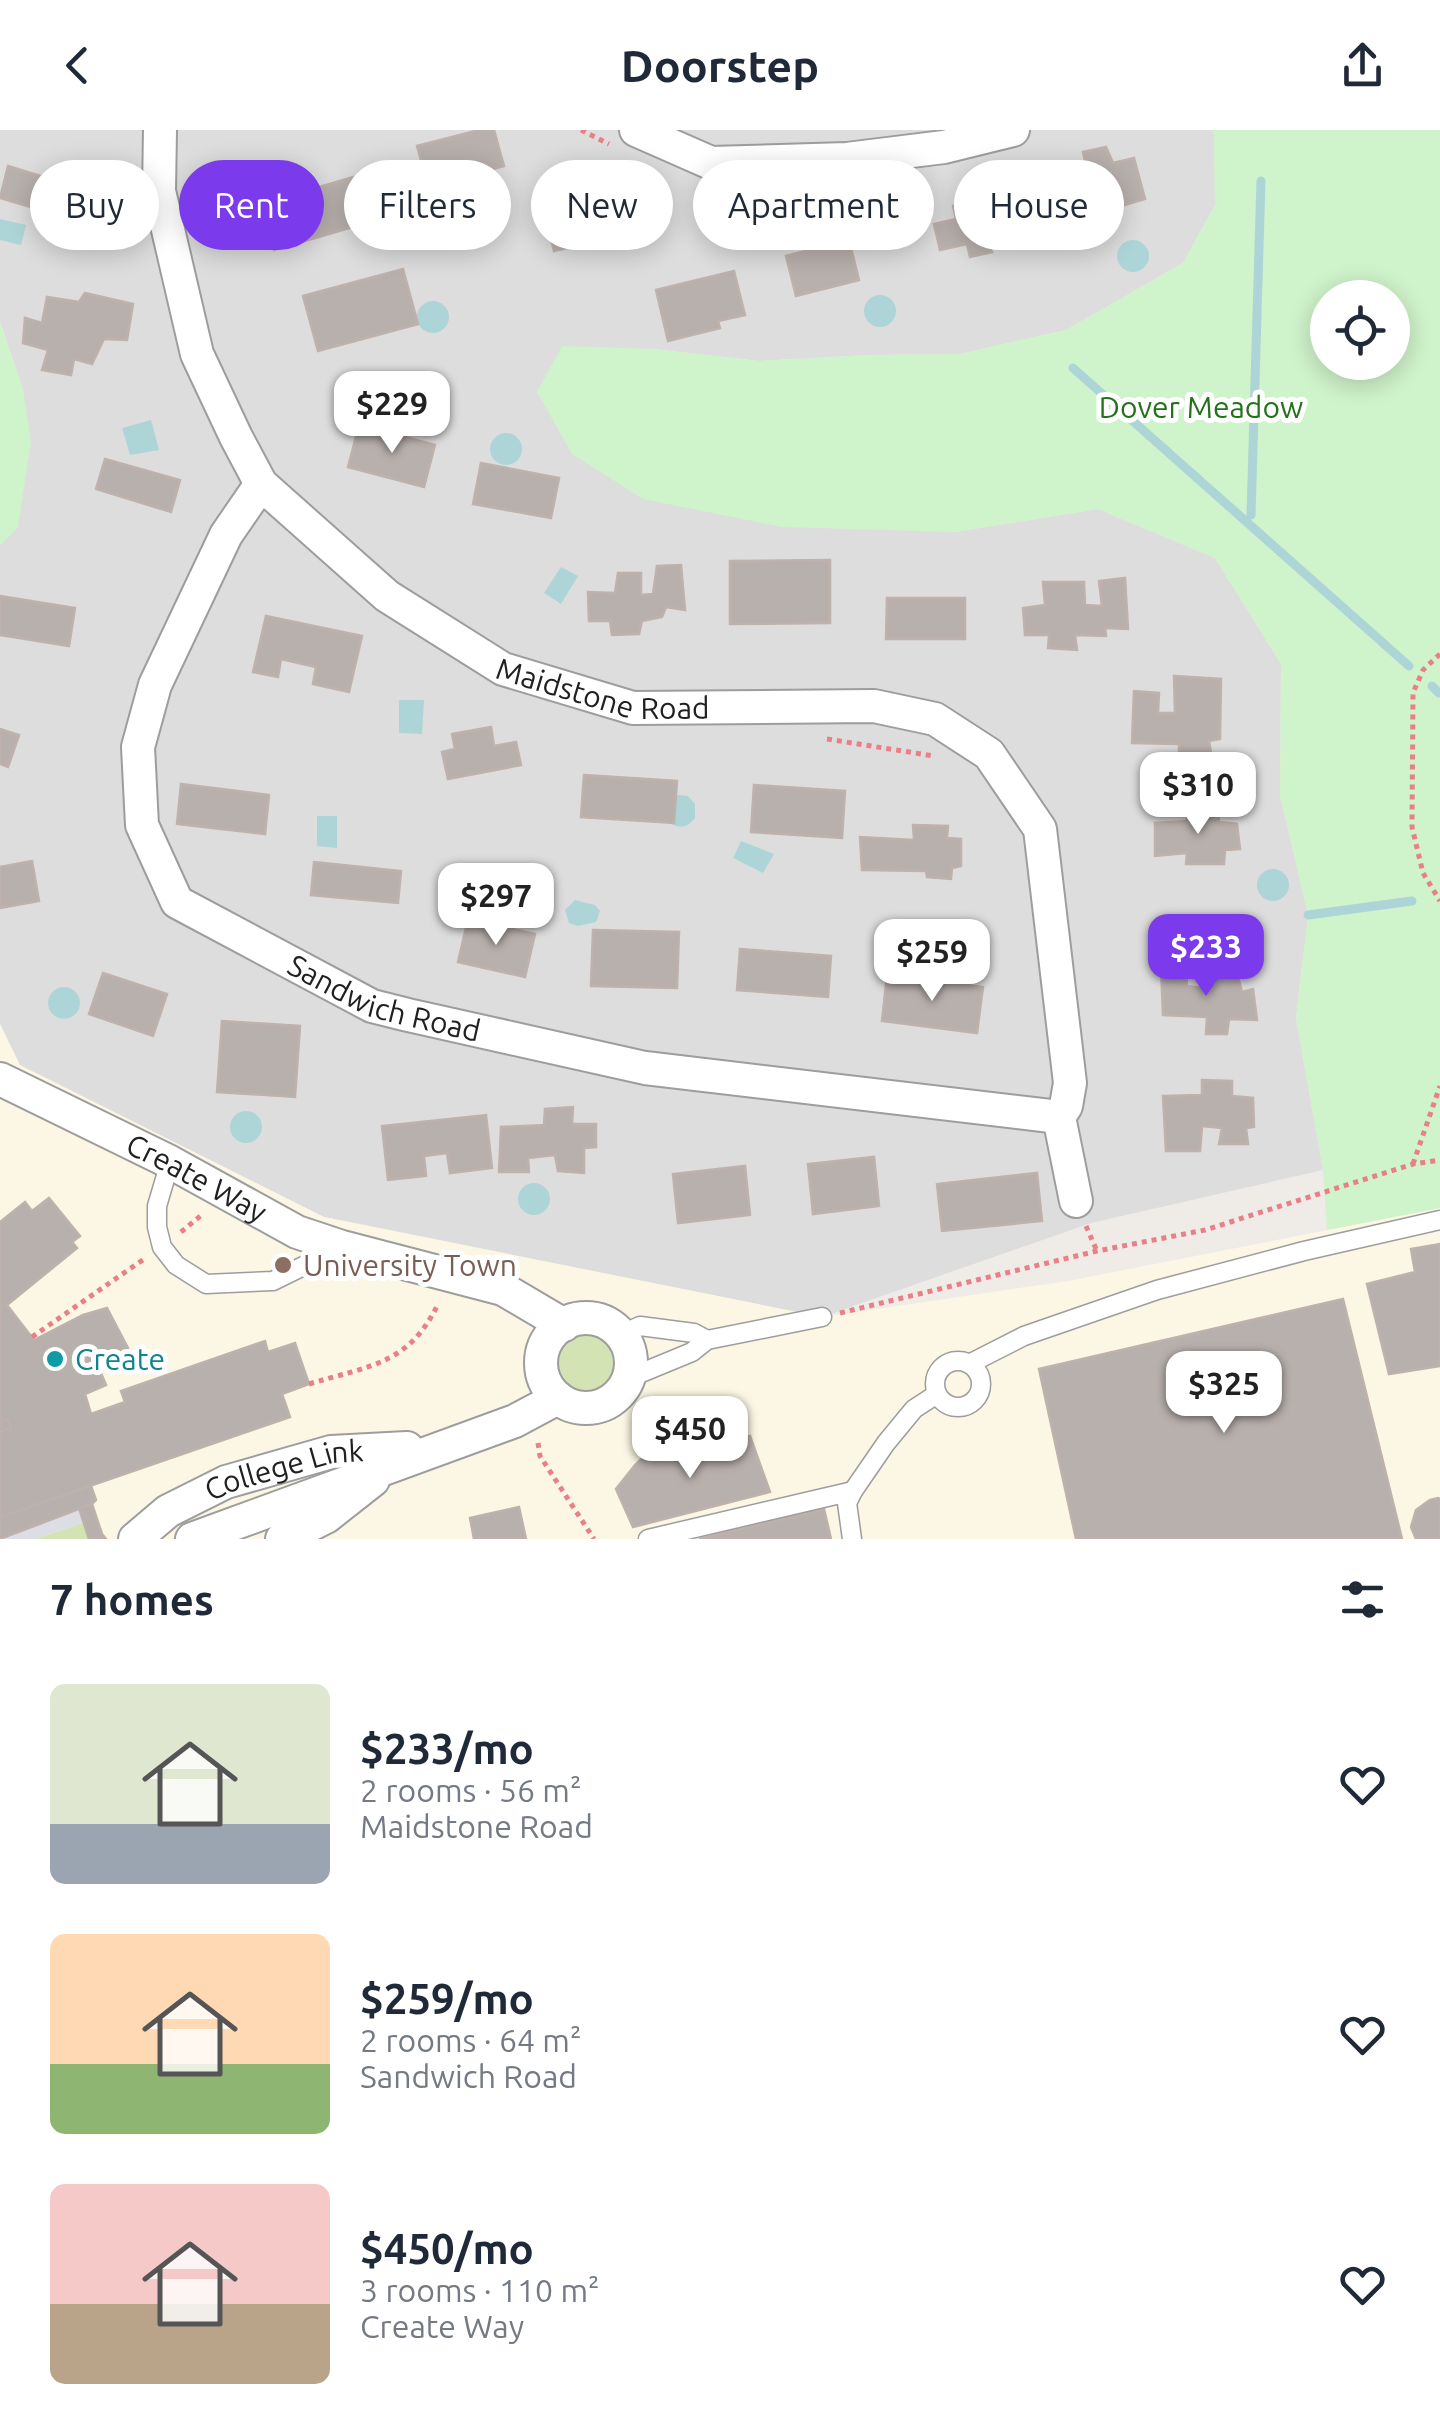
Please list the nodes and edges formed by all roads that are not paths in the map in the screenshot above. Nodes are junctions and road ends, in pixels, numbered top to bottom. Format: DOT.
graph roads {
  1 [pos="160,130"];
  2 [pos="636,130"];
  3 [pos="1014,130"];
  4 [pos="261,484"];
  5 [pos="0,1079"];
  6 [pos="1059,1118"];
  7 [pos="170,1162"];
  8 [pos="1076,1202"];
  9 [pos="1440,1220"];
  10 [pos="342,1247"];
  11 [pos="822,1317"];
  12 [pos="564,1325"];
  13 [pos="622,1335"];
  14 [pos="707,1340"];
  15 [pos="969,1364"];
  16 [pos="629,1378"];
  17 [pos="936,1394"];
  18 [pos="547,1404"];
  19 [pos="446,1446"];
  20 [pos="392,1464"];
  21 [pos="853,1491"];
  22 [pos="135,1539"];
  23 [pos="192,1539"];
  24 [pos="282,1539"];
  25 [pos="648,1539"];
  26 [pos="852,1539"];
  1 -- 4 [label="street, Maidstone Road"];
  2 -- 3 [label="street"];
  4 -- 6 [label="street, Maidstone Road"];
  4 -- 6 [label="street, Sandwich Road"];
  5 -- 7 [label="street, Create Way"];
  6 -- 8 [label="street"];
  7 -- 10 [label="street, Create Way"];
  7 -- 10 [label="lane"];
  9 -- 15 [label="lane"];
  10 -- 12 [label="street, Create Way"];
  11 -- 14 [label="lane"];
  12 -- 13 [label="street, Create Way"];
  12 -- 18 [label="street"];
  13 -- 14 [label="lane"];
  13 -- 16 [label="street"];
  14 -- 16 [label="lane"];
  15 -- 17 [label="lane"];
  15 -- 17 [label="lane"];
  16 -- 18 [label="street"];
  17 -- 21 [label="lane"];
  18 -- 19 [label="street"];
  19 -- 20 [label="street"];
  19 -- 22 [label="street, College Link"];
  20 -- 23 [label="street"];
  20 -- 24 [label="street"];
  21 -- 25 [label="lane"];
  21 -- 26 [label="lane"];
}
